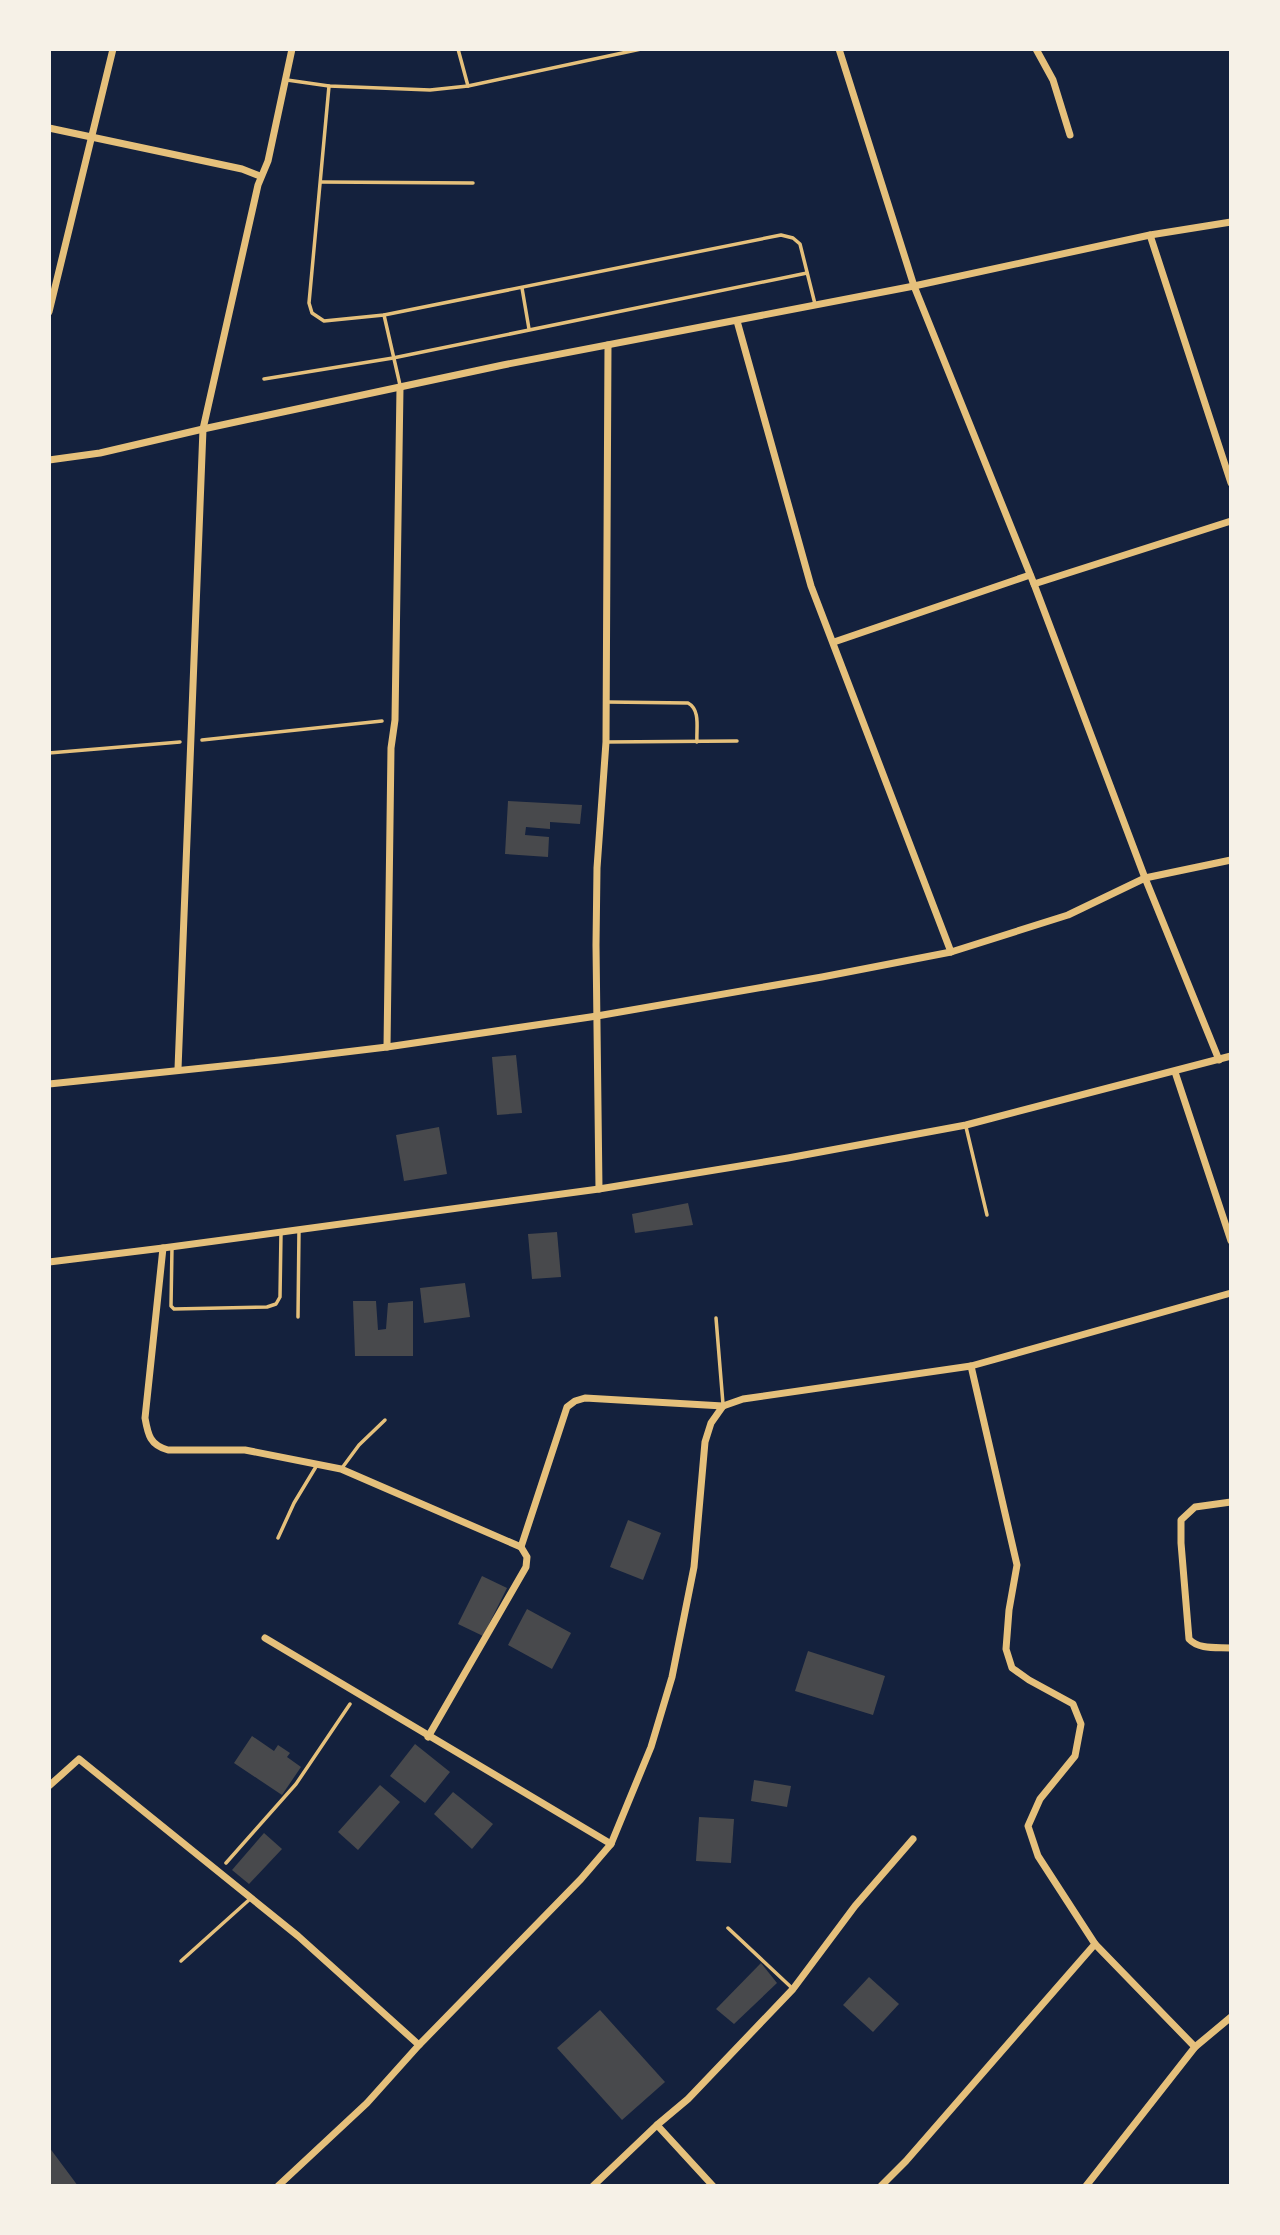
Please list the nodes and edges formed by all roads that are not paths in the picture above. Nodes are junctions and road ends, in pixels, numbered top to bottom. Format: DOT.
graph roads {
  1 [pos="113,49"];
  2 [pos="292,49"];
  3 [pos="458,49"];
  4 [pos="640,49"];
  5 [pos="839,49"];
  6 [pos="1036,49"];
  7 [pos="286,79"];
  8 [pos="329,86"];
  9 [pos="468,86"];
  10 [pos="49,128"];
  11 [pos="1070,135"];
  12 [pos="92,138"];
  13 [pos="261,176"];
  14 [pos="320,182"];
  15 [pos="473,183"];
  16 [pos="1231,222"];
  17 [pos="1150,235"];
  18 [pos="807,273"];
  19 [pos="914,286"];
  20 [pos="522,288"];
  21 [pos="814,304"];
  22 [pos="49,312"];
  23 [pos="384,315"];
  24 [pos="737,321"];
  25 [pos="529,329"];
  26 [pos="608,345"];
  27 [pos="393,358"];
  28 [pos="264,379"];
  29 [pos="400,388"];
  30 [pos="203,429"];
  31 [pos="49,460"];
  32 [pos="1231,482"];
  33 [pos="1231,521"];
  34 [pos="1030,575"];
  35 [pos="1034,584"];
  36 [pos="834,642"];
  37 [pos="607,702"];
  38 [pos="737,740"];
  39 [pos="606,742"];
  40 [pos="696,742"];
  41 [pos="1231,860"];
  42 [pos="1145,878"];
  43 [pos="951,952"];
  44 [pos="597,1016"];
  45 [pos="387,1046"];
  46 [pos="1231,1056"];
  47 [pos="1219,1059"];
  48 [pos="178,1069"];
  49 [pos="1175,1072"];
  50 [pos="49,1084"];
  51 [pos="966,1125"];
  52 [pos="599,1189"];
  53 [pos="987,1215"];
  54 [pos="299,1230"];
  55 [pos="281,1233"];
  56 [pos="1231,1241"];
  57 [pos="172,1247"];
  58 [pos="163,1248"];
  59 [pos="49,1262"];
  60 [pos="1231,1293"];
  61 [pos="298,1317"];
  62 [pos="716,1318"];
  63 [pos="971,1366"];
  64 [pos="723,1406"];
  65 [pos="384,1420"];
  66 [pos="318,1464"];
  67 [pos="341,1469"];
  68 [pos="1231,1502"];
  69 [pos="278,1538"];
  70 [pos="521,1547"];
  71 [pos="265,1638"];
  72 [pos="1231,1648"];
  73 [pos="429,1737"];
  74 [pos="49,1786"];
  75 [pos="913,1839"];
  76 [pos="611,1844"];
  77 [pos="252,1898"];
  78 [pos="729,1928"];
  79 [pos="1095,1944"];
  80 [pos="181,1961"];
  81 [pos="793,1989"];
  82 [pos="1231,2017"];
  83 [pos="419,2045"];
  84 [pos="1195,2047"];
  85 [pos="657,2125"];
  86 [pos="278,2186"];
  87 [pos="593,2186"];
  88 [pos="713,2186"];
  89 [pos="881,2186"];
  90 [pos="1086,2186"];
  1 -- 12 [label="street"];
  2 -- 7 [label="street"];
  3 -- 9 [label="lane"];
  4 -- 9 [label="lane"];
  5 -- 19 [label="street"];
  6 -- 11 [label="street"];
  7 -- 8 [label="lane"];
  7 -- 13 [label="street"];
  8 -- 9 [label="lane"];
  8 -- 14 [label="lane"];
  10 -- 12 [label="street"];
  12 -- 13 [label="street"];
  12 -- 22 [label="street"];
  13 -- 30 [label="street"];
  14 -- 15 [label="lane"];
  14 -- 23 [label="lane"];
  16 -- 17 [label="street"];
  17 -- 19 [label="street"];
  17 -- 32 [label="street"];
  18 -- 20 [label="lane"];
  18 -- 21 [label="lane"];
  18 -- 25 [label="lane"];
  19 -- 21 [label="street"];
  19 -- 34 [label="street"];
  20 -- 23 [label="lane"];
  20 -- 25 [label="lane"];
  21 -- 24 [label="street"];
  23 -- 27 [label="lane"];
  24 -- 26 [label="street"];
  24 -- 36 [label="street"];
  25 -- 27 [label="lane"];
  26 -- 29 [label="street"];
  26 -- 37 [label="street"];
  27 -- 28 [label="lane"];
  27 -- 29 [label="lane"];
  29 -- 30 [label="street"];
  29 -- 45 [label="street"];
  30 -- 31 [label="street"];
  30 -- 48 [label="street"];
  33 -- 35 [label="street"];
  34 -- 35 [label="street"];
  34 -- 36 [label="street"];
  35 -- 42 [label="street"];
  36 -- 43 [label="street"];
  37 -- 39 [label="street"];
  37 -- 40 [label="lane"];
  38 -- 40 [label="lane"];
  39 -- 40 [label="lane"];
  39 -- 44 [label="street"];
  41 -- 42 [label="street"];
  42 -- 43 [label="street"];
  42 -- 47 [label="street"];
  43 -- 44 [label="street"];
  44 -- 45 [label="street"];
  44 -- 52 [label="street"];
  45 -- 48 [label="street"];
  46 -- 47 [label="street"];
  47 -- 49 [label="street"];
  48 -- 50 [label="street"];
  49 -- 51 [label="street"];
  49 -- 56 [label="street"];
  51 -- 52 [label="street"];
  51 -- 53 [label="lane"];
  52 -- 54 [label="street"];
  54 -- 55 [label="street"];
  54 -- 61 [label="lane"];
  55 -- 57 [label="street"];
  55 -- 57 [label="lane"];
  57 -- 58 [label="street"];
  58 -- 59 [label="street"];
  58 -- 66 [label="street"];
  60 -- 63 [label="street"];
  62 -- 64 [label="lane"];
  63 -- 64 [label="street"];
  63 -- 79 [label="street"];
  64 -- 70 [label="street"];
  64 -- 76 [label="street"];
  65 -- 67 [label="lane"];
  66 -- 67 [label="street"];
  66 -- 69 [label="lane"];
  67 -- 70 [label="street"];
  68 -- 72 [label="street"];
  70 -- 73 [label="street"];
  71 -- 73 [label="street"];
  73 -- 76 [label="street"];
  74 -- 77 [label="street"];
  75 -- 81 [label="street"];
  76 -- 83 [label="street"];
  77 -- 80 [label="lane"];
  77 -- 83 [label="street"];
  78 -- 81 [label="lane"];
  79 -- 84 [label="street"];
  79 -- 89 [label="street"];
  81 -- 85 [label="street"];
  82 -- 84 [label="street"];
  83 -- 86 [label="street"];
  84 -- 90 [label="street"];
  85 -- 87 [label="street"];
  85 -- 88 [label="street"];
}
